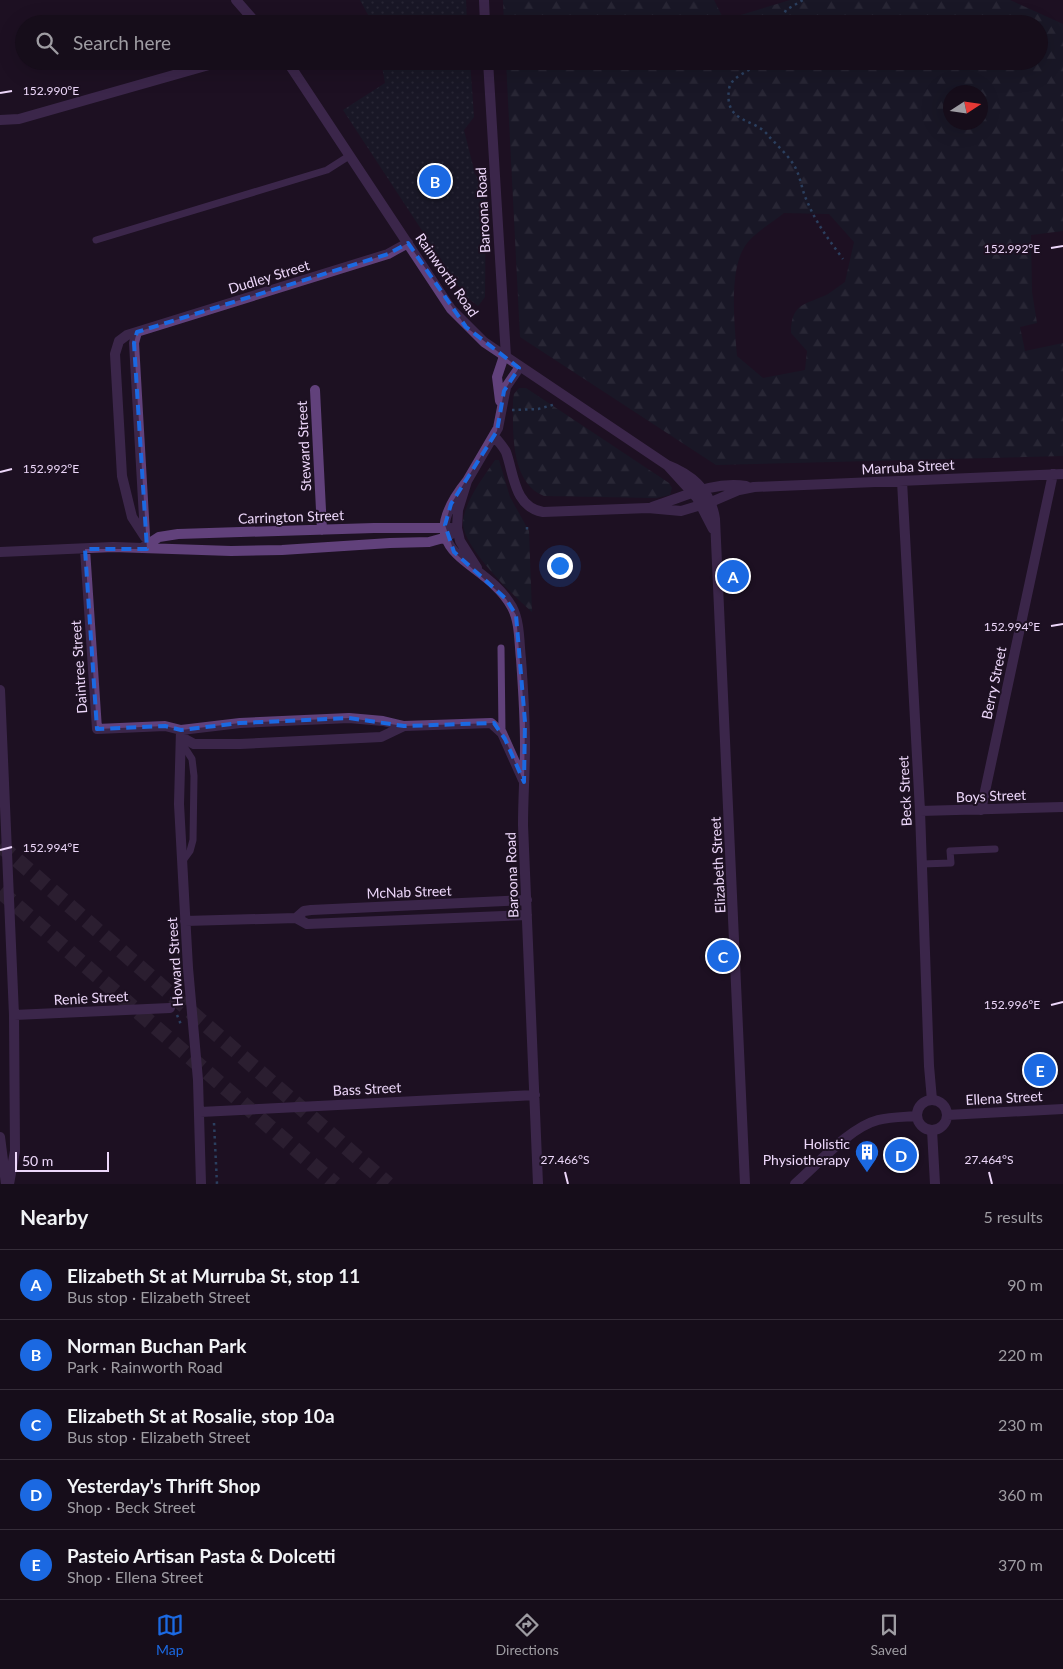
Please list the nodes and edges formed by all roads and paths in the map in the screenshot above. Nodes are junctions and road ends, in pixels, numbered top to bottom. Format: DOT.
graph roads {
  1 [pos="236,0"];
  2 [pos="484,0"];
  3 [pos="804,0"];
  4 [pos="249,15"];
  5 [pos="485,15"];
  6 [pos="784,15"];
  7 [pos="191,70"];
  8 [pos="293,70"];
  9 [pos="489,70"];
  10 [pos="750,70"];
  11 [pos="3,122"];
  12 [pos="349,156"];
  13 [pos="96,240"];
  14 [pos="408,243"];
  15 [pos="843,259"];
  16 [pos="137,332"];
  17 [pos="505,357"];
  18 [pos="519,368"];
  19 [pos="316,390"];
  20 [pos="569,401"];
  21 [pos="501,410"];
  22 [pos="494,436"];
  23 [pos="667,465"];
  24 [pos="1058,474"];
  25 [pos="467,481"];
  26 [pos="902,481"];
  27 [pos="754,487"];
  28 [pos="703,489"];
  29 [pos="692,492"];
  30 [pos="706,504"];
  31 [pos="648,508"];
  32 [pos="322,530"];
  33 [pos="458,530"];
  34 [pos="446,532"];
  35 [pos="146,545"];
  36 [pos="85,549"];
  37 [pos="0,552"];
  38 [pos="484,577"];
  39 [pos="501,648"];
  40 [pos="0,690"];
  41 [pos="404,726"];
  42 [pos="502,733"];
  43 [pos="181,736"];
  44 [pos="524,782"];
  45 [pos="1063,807"];
  46 [pos="981,810"];
  47 [pos="920,812"];
  48 [pos="995,848"];
  49 [pos="182,862"];
  50 [pos="922,864"];
  51 [pos="526,900"];
  52 [pos="527,914"];
  53 [pos="296,918"];
  54 [pos="185,921"];
  55 [pos="188,968"];
  56 [pos="167,1008"];
  57 [pos="14,1015"];
  58 [pos="535,1095"];
  59 [pos="932,1100"];
  60 [pos="1063,1110"];
  61 [pos="213,1111"];
  62 [pos="200,1112"];
  63 [pos="947,1115"];
  64 [pos="917,1116"];
  65 [pos="932,1130"];
  66 [pos="0,1137"];
  67 [pos="8,1184"];
  68 [pos="201,1184"];
  69 [pos="217,1184"];
  70 [pos="538,1184"];
  71 [pos="745,1184"];
  72 [pos="795,1184"];
  73 [pos="935,1184"];
  1 -- 4 [label="street"];
  2 -- 5 [label="street"];
  3 -- 6 [label="path"];
  7 -- 11 [label="street"];
  8 -- 12 [label="street, Rainworth Road"];
  9 -- 17 [label="street, Baroona Road"];
  10 -- 15 [label="path"];
  12 -- 13 [label="lane"];
  12 -- 14 [label="street, Rainworth Road"];
  14 -- 16 [label="street, Dudley Street"];
  14 -- 17 [label="street, Rainworth Road"];
  16 -- 35 [label="street"];
  16 -- 35 [label="street, Dudley Street"];
  17 -- 18 [label="street, Rainworth Road"];
  17 -- 21 [label="street, Baroona Road"];
  18 -- 20 [label="street, Rainworth Road"];
  18 -- 21 [label="street, Baroona Road"];
  19 -- 32 [label="street, Steward Street"];
  20 -- 21 [label="path"];
  20 -- 23 [label="street, Rainworth Road"];
  21 -- 22 [label="street, Baroona Road"];
  22 -- 25 [label="street, Baroona Road"];
  22 -- 31 [label="street, Marruba Street"];
  23 -- 28 [label="street, Rainworth Road"];
  23 -- 29 [label="street, Rainworth Road"];
  24 -- 26 [label="street, Marruba Street"];
  24 -- 46 [label="street, Berry Street"];
  25 -- 33 [label="street, Baroona Road"];
  25 -- 34 [label="street, Baroona Road"];
  26 -- 27 [label="street, Marruba Street"];
  26 -- 47 [label="street, Beck Street"];
  27 -- 28 [label="street, Marruba Street"];
  27 -- 30 [label="street, Marruba Street"];
  28 -- 29 [label="street, Marruba Street"];
  28 -- 30 [label="street, Elizabeth Street"];
  29 -- 30 [label="street, Elizabeth Street"];
  29 -- 31 [label="street, Marruba Street"];
  30 -- 31 [label="street, Marruba Street"];
  30 -- 71 [label="street, Elizabeth Street"];
  32 -- 34 [label="street, Carrington Street"];
  32 -- 35 [label="street, Carrington Street"];
  33 -- 34 [label="street"];
  33 -- 38 [label="street, Baroona Road"];
  34 -- 35 [label="street, Carrington Street"];
  34 -- 38 [label="street, Baroona Road"];
  35 -- 36 [label="street, Carrington Street"];
  36 -- 37 [label="street, Carrington Street"];
  36 -- 43 [label="street, Daintree Street"];
  38 -- 44 [label="street, Baroona Road"];
  39 -- 42 [label="lane"];
  40 -- 57 [label="street"];
  41 -- 42 [label="street"];
  41 -- 43 [label="street"];
  41 -- 43 [label="street"];
  42 -- 44 [label="street"];
  43 -- 49 [label="street, Howard Street"];
  43 -- 49 [label="lane"];
  44 -- 51 [label="street, Baroona Road"];
  45 -- 46 [label="street, Boys Street"];
  46 -- 47 [label="street, Boys Street"];
  47 -- 50 [label="street, Beck Street"];
  48 -- 50 [label="lane"];
  49 -- 54 [label="street, Howard Street"];
  50 -- 59 [label="street, Beck Street"];
  51 -- 52 [label="street, Baroona Road"];
  51 -- 53 [label="street, McNab Street"];
  52 -- 53 [label="street, McNab Street"];
  52 -- 58 [label="street, Baroona Road"];
  53 -- 54 [label="street, McNab Street"];
  54 -- 55 [label="street, Howard Street"];
  55 -- 56 [label="path"];
  55 -- 62 [label="street, Howard Street"];
  56 -- 57 [label="street, Renie Street"];
  57 -- 67 [label="street"];
  58 -- 61 [label="street, Bass Street"];
  58 -- 70 [label="street, Baroona Road"];
  59 -- 63 [label="street, Ellena Street"];
  59 -- 64 [label="street"];
  60 -- 63 [label="street, Ellena Street"];
  61 -- 62 [label="street, Bass Street"];
  61 -- 69 [label="path"];
  62 -- 68 [label="street, Howard Street"];
  63 -- 65 [label="street, Ellena Street"];
  64 -- 65 [label="street"];
  64 -- 72 [label="street"];
  65 -- 73 [label="street"];
  66 -- 67 [label="street"];
}
